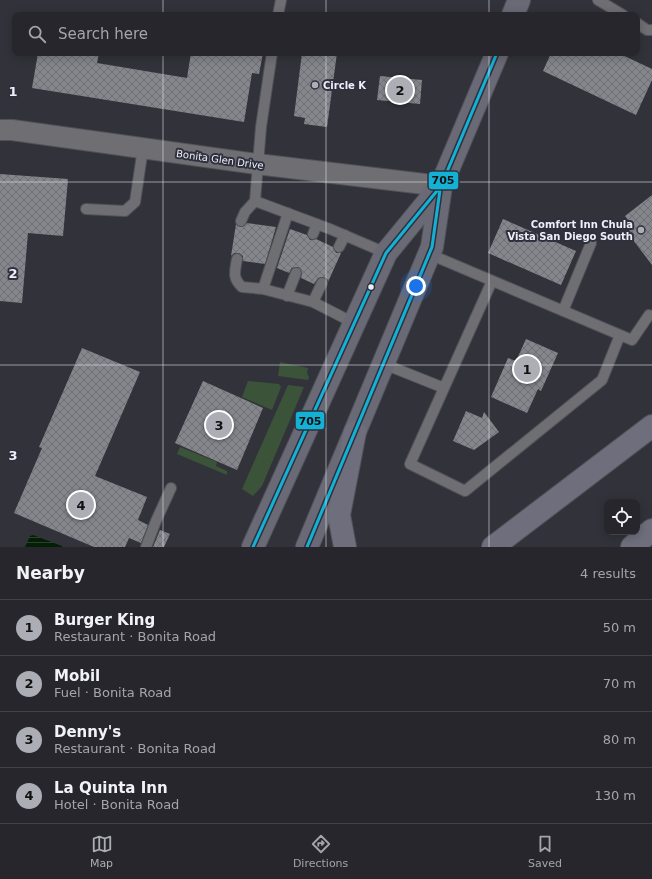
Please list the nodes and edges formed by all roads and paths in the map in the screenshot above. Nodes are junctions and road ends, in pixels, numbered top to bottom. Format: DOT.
graph roads {
  1 [pos="281,0"];
  2 [pos="519,0"];
  3 [pos="598,0"];
  4 [pos="279,12"];
  5 [pos="514,12"];
  6 [pos="618,12"];
  7 [pos="640,26"];
  8 [pos="652,30"];
  9 [pos="272,56"];
  10 [pos="496,56"];
  11 [pos="0,130"];
  12 [pos="143,148"];
  13 [pos="257,164"];
  14 [pos="441,186"];
  15 [pos="255,201"];
  16 [pos="86,209"];
  17 [pos="288,213"];
  18 [pos="241,221"];
  19 [pos="317,224"];
  20 [pos="313,234"];
  21 [pos="344,235"];
  22 [pos="591,243"];
  23 [pos="339,247"];
  24 [pos="386,253"];
  25 [pos="429,254"];
  26 [pos="237,259"];
  27 [pos="296,273"];
  28 [pos="492,281"];
  29 [pos="322,283"];
  30 [pos="263,289"];
  31 [pos="287,296"];
  32 [pos="312,302"];
  33 [pos="563,311"];
  34 [pos="649,315"];
  35 [pos="354,323"];
  36 [pos="620,335"];
  37 [pos="384,364"];
  38 [pos="444,388"];
  39 [pos="652,426"];
  40 [pos="355,432"];
  41 [pos="171,488"];
  42 [pos="652,530"];
  43 [pos="146,547"];
  44 [pos="253,547"];
  45 [pos="307,547"];
  46 [pos="345,547"];
  47 [pos="493,547"];
  48 [pos="632,547"];
  1 -- 4 [label="lane"];
  2 -- 5 [label="main road"];
  3 -- 6 [label="lane"];
  7 -- 8 [label="lane"];
  9 -- 13 [label="lane"];
  10 -- 14 [label="main road"];
  11 -- 12 [label="street, Bonita Glen Drive"];
  12 -- 13 [label="street, Bonita Glen Drive"];
  12 -- 16 [label="lane"];
  13 -- 14 [label="street, Bonita Glen Drive"];
  13 -- 15 [label="lane"];
  14 -- 24 [label="main road"];
  14 -- 25 [label="main road"];
  15 -- 17 [label="lane"];
  15 -- 18 [label="lane"];
  17 -- 19 [label="lane"];
  17 -- 30 [label="lane"];
  19 -- 20 [label="lane"];
  19 -- 21 [label="lane"];
  21 -- 23 [label="lane"];
  21 -- 24 [label="lane"];
  22 -- 33 [label="lane"];
  24 -- 35 [label="main road"];
  25 -- 28 [label="lane"];
  25 -- 37 [label="main road"];
  26 -- 30 [label="lane"];
  27 -- 31 [label="lane"];
  28 -- 33 [label="lane"];
  28 -- 38 [label="lane"];
  29 -- 32 [label="lane"];
  30 -- 31 [label="lane"];
  31 -- 32 [label="lane"];
  32 -- 35 [label="lane"];
  33 -- 36 [label="lane"];
  34 -- 36 [label="lane"];
  35 -- 44 [label="main road"];
  36 -- 38 [label="lane"];
  37 -- 38 [label="lane"];
  37 -- 40 [label="main road"];
  39 -- 47 [label="highway"];
  40 -- 45 [label="main road"];
  40 -- 46 [label="highway"];
  41 -- 43 [label="lane"];
  42 -- 48 [label="highway"];
}
